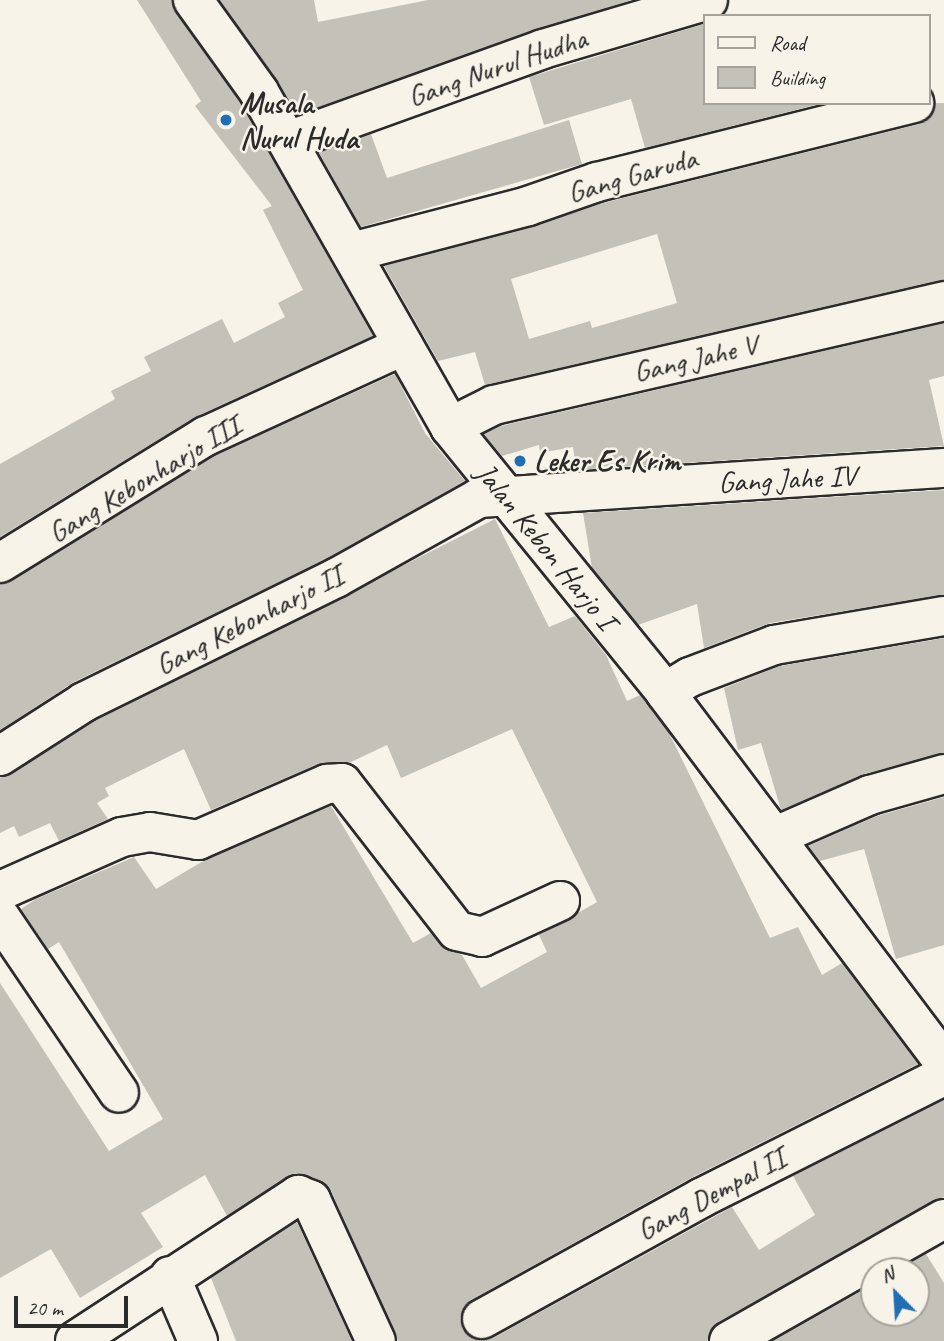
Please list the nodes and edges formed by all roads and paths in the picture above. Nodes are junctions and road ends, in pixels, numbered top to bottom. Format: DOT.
graph roads {
  1 [pos="193,0"];
  2 [pos="708,0"];
  3 [pos="906,105"];
  4 [pos="288,141"];
  5 [pos="352,252"];
  6 [pos="944,301"];
  7 [pos="403,346"];
  8 [pos="450,426"];
  9 [pos="944,468"];
  10 [pos="504,497"];
  11 [pos="0,563"];
  12 [pos="944,616"];
  13 [pos="665,692"];
  14 [pos="0,756"];
  15 [pos="944,774"];
  16 [pos="776,836"];
  17 [pos="0,891"];
  18 [pos="560,901"];
  19 [pos="0,917"];
  20 [pos="944,1062"];
  21 [pos="944,1076"];
  22 [pos="119,1093"];
  23 [pos="944,1219"];
  24 [pos="170,1276"];
  25 [pos="482,1319"];
  26 [pos="75,1341"];
  27 [pos="198,1341"];
  28 [pos="376,1341"];
  29 [pos="729,1341"];
  1 -- 4 [label="street, Jalan Kebon Harjo I"];
  2 -- 4 [label="street, Gang Nurul Hudha"];
  3 -- 5 [label="street, Gang Garuda"];
  4 -- 5 [label="street, Jalan Kebon Harjo I"];
  5 -- 7 [label="street, Jalan Kebon Harjo I"];
  6 -- 8 [label="street, Gang Jahe V"];
  7 -- 8 [label="street, Jalan Kebon Harjo I"];
  7 -- 11 [label="street, Gang Kebonharjo III"];
  8 -- 10 [label="street, Jalan Kebon Harjo I"];
  9 -- 10 [label="street, Gang Jahe IV"];
  10 -- 13 [label="street, Jalan Kebon Harjo I"];
  10 -- 14 [label="street, Gang Kebonharjo II"];
  12 -- 13 [label="street"];
  13 -- 16 [label="street, Jalan Kebon Harjo I"];
  15 -- 16 [label="street"];
  16 -- 20 [label="street, Jalan Kebon Harjo I"];
  17 -- 18 [label="street"];
  19 -- 22 [label="street"];
  21 -- 25 [label="street, Gang Dempal II"];
  23 -- 29 [label="street"];
  24 -- 26 [label="street"];
  24 -- 27 [label="street"];
  24 -- 28 [label="street"];
}
